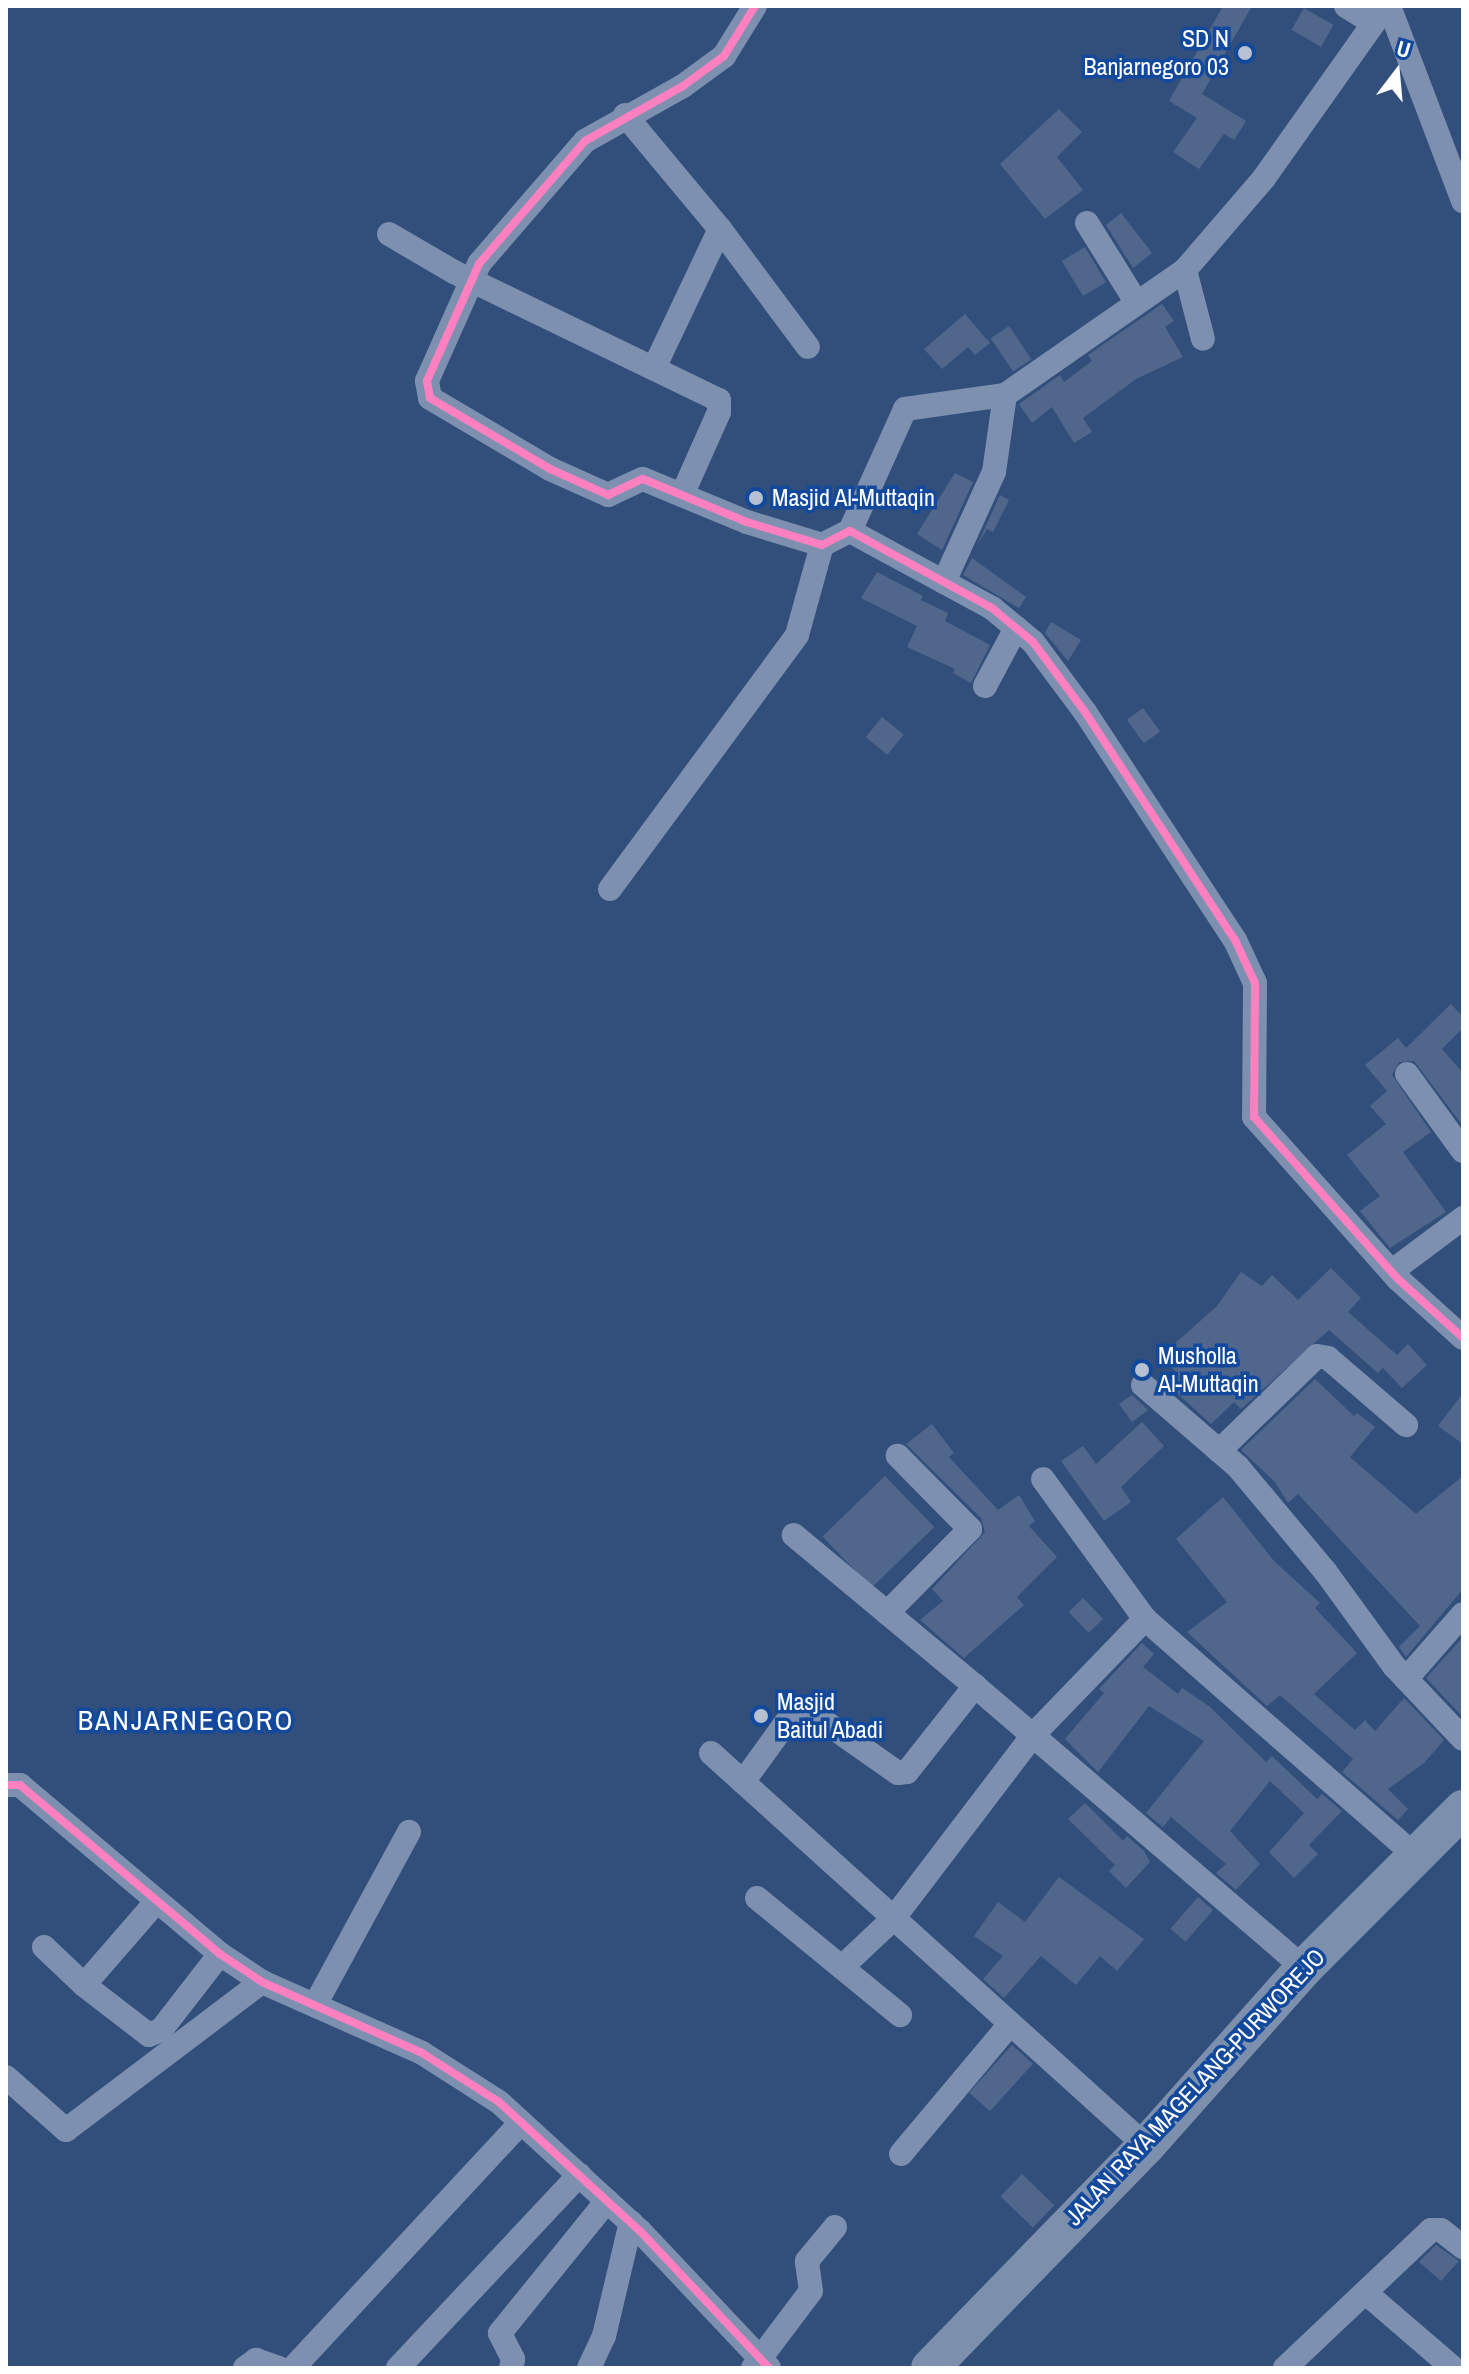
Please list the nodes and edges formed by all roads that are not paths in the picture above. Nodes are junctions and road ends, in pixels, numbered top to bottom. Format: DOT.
graph roads {
  1 [pos="755,6"];
  2 [pos="1346,6"];
  3 [pos="1383,12"];
  4 [pos="625,115"];
  5 [pos="1463,201"];
  6 [pos="1087,223"];
  7 [pos="720,229"];
  8 [pos="389,234"];
  9 [pos="1185,270"];
  10 [pos="472,279"];
  11 [pos="1135,300"];
  12 [pos="1203,339"];
  13 [pos="808,347"];
  14 [pos="655,366"];
  15 [pos="1005,395"];
  16 [pos="682,495"];
  17 [pos="850,531"];
  18 [pos="822,545"];
  19 [pos="944,582"];
  20 [pos="1016,628"];
  21 [pos="985,686"];
  22 [pos="610,889"];
  23 [pos="1407,1074"];
  24 [pos="1463,1151"];
  25 [pos="1463,1218"];
  26 [pos="1392,1271"];
  27 [pos="1463,1338"];
  28 [pos="1143,1385"];
  29 [pos="1406,1425"];
  30 [pos="1219,1451"];
  31 [pos="898,1456"];
  32 [pos="1043,1479"];
  33 [pos="794,1535"];
  34 [pos="887,1613"];
  35 [pos="1463,1614"];
  36 [pos="1145,1619"];
  37 [pos="1406,1679"];
  38 [pos="975,1686"];
  39 [pos="1034,1734"];
  40 [pos="1463,1739"];
  41 [pos="711,1753"];
  42 [pos="743,1782"];
  43 [pos="6,1785"];
  44 [pos="1463,1809"];
  45 [pos="409,1832"];
  46 [pos="1415,1855"];
  47 [pos="757,1898"];
  48 [pos="157,1901"];
  49 [pos="893,1919"];
  50 [pos="44,1947"];
  51 [pos="220,1954"];
  52 [pos="842,1967"];
  53 [pos="1304,1968"];
  54 [pos="262,1982"];
  55 [pos="84,1985"];
  56 [pos="315,2005"];
  57 [pos="900,2015"];
  58 [pos="1010,2024"];
  59 [pos="6,2077"];
  60 [pos="521,2123"];
  61 [pos="1146,2146"];
  62 [pos="901,2154"];
  63 [pos="579,2175"];
  64 [pos="607,2201"];
  65 [pos="631,2222"];
  66 [pos="835,2227"];
  67 [pos="1463,2247"];
  68 [pos="1367,2294"];
  69 [pos="761,2365"];
  70 [pos="245,2368"];
  71 [pos="279,2368"];
  72 [pos="293,2368"];
  73 [pos="398,2368"];
  74 [pos="511,2368"];
  75 [pos="589,2368"];
  76 [pos="930,2368"];
  77 [pos="1285,2368"];
  78 [pos="1453,2368"];
  1 -- 4 [label="street"];
  2 -- 3 [label="street"];
  3 -- 5 [label="street"];
  3 -- 9 [label="street"];
  4 -- 7 [label="street"];
  4 -- 10 [label="street"];
  6 -- 11 [label="street"];
  7 -- 13 [label="street"];
  7 -- 14 [label="street"];
  8 -- 10 [label="street"];
  9 -- 11 [label="street"];
  9 -- 12 [label="street"];
  10 -- 14 [label="street"];
  10 -- 16 [label="street"];
  11 -- 15 [label="street"];
  14 -- 16 [label="street"];
  15 -- 17 [label="street"];
  15 -- 19 [label="street"];
  16 -- 18 [label="street"];
  17 -- 18 [label="street"];
  17 -- 19 [label="street"];
  18 -- 22 [label="street"];
  19 -- 20 [label="street"];
  20 -- 21 [label="street"];
  20 -- 26 [label="street"];
  23 -- 24 [label="street"];
  25 -- 26 [label="street"];
  26 -- 27 [label="street"];
  28 -- 30 [label="street"];
  29 -- 30 [label="street"];
  30 -- 37 [label="street"];
  31 -- 34 [label="street"];
  32 -- 36 [label="street"];
  33 -- 34 [label="street"];
  34 -- 38 [label="street"];
  35 -- 37 [label="street"];
  36 -- 39 [label="street"];
  36 -- 46 [label="street"];
  37 -- 40 [label="street"];
  38 -- 39 [label="street"];
  38 -- 42 [label="street"];
  39 -- 49 [label="street"];
  39 -- 53 [label="street"];
  41 -- 42 [label="street"];
  42 -- 49 [label="street"];
  43 -- 48 [label="street"];
  44 -- 46 [label="main road, JALAN RAYA MAGELANG-PURWOREJO"];
  45 -- 56 [label="street"];
  46 -- 53 [label="main road, JALAN RAYA MAGELANG-PURWOREJO"];
  47 -- 52 [label="street"];
  48 -- 51 [label="street"];
  48 -- 55 [label="street"];
  49 -- 52 [label="street"];
  49 -- 58 [label="street"];
  50 -- 55 [label="street"];
  51 -- 54 [label="street"];
  51 -- 55 [label="street"];
  52 -- 57 [label="street"];
  53 -- 61 [label="main road, JALAN RAYA MAGELANG-PURWOREJO"];
  54 -- 56 [label="street"];
  54 -- 59 [label="street"];
  56 -- 60 [label="street"];
  58 -- 61 [label="street"];
  58 -- 62 [label="street"];
  60 -- 63 [label="street"];
  60 -- 72 [label="street"];
  61 -- 76 [label="main road, JALAN RAYA MAGELANG-PURWOREJO"];
  63 -- 64 [label="street"];
  63 -- 73 [label="street"];
  64 -- 65 [label="street"];
  64 -- 74 [label="street"];
  65 -- 69 [label="street"];
  65 -- 75 [label="street"];
  66 -- 69 [label="street"];
  67 -- 68 [label="street"];
  68 -- 77 [label="street"];
  68 -- 78 [label="street"];
  70 -- 71 [label="street"];
}
